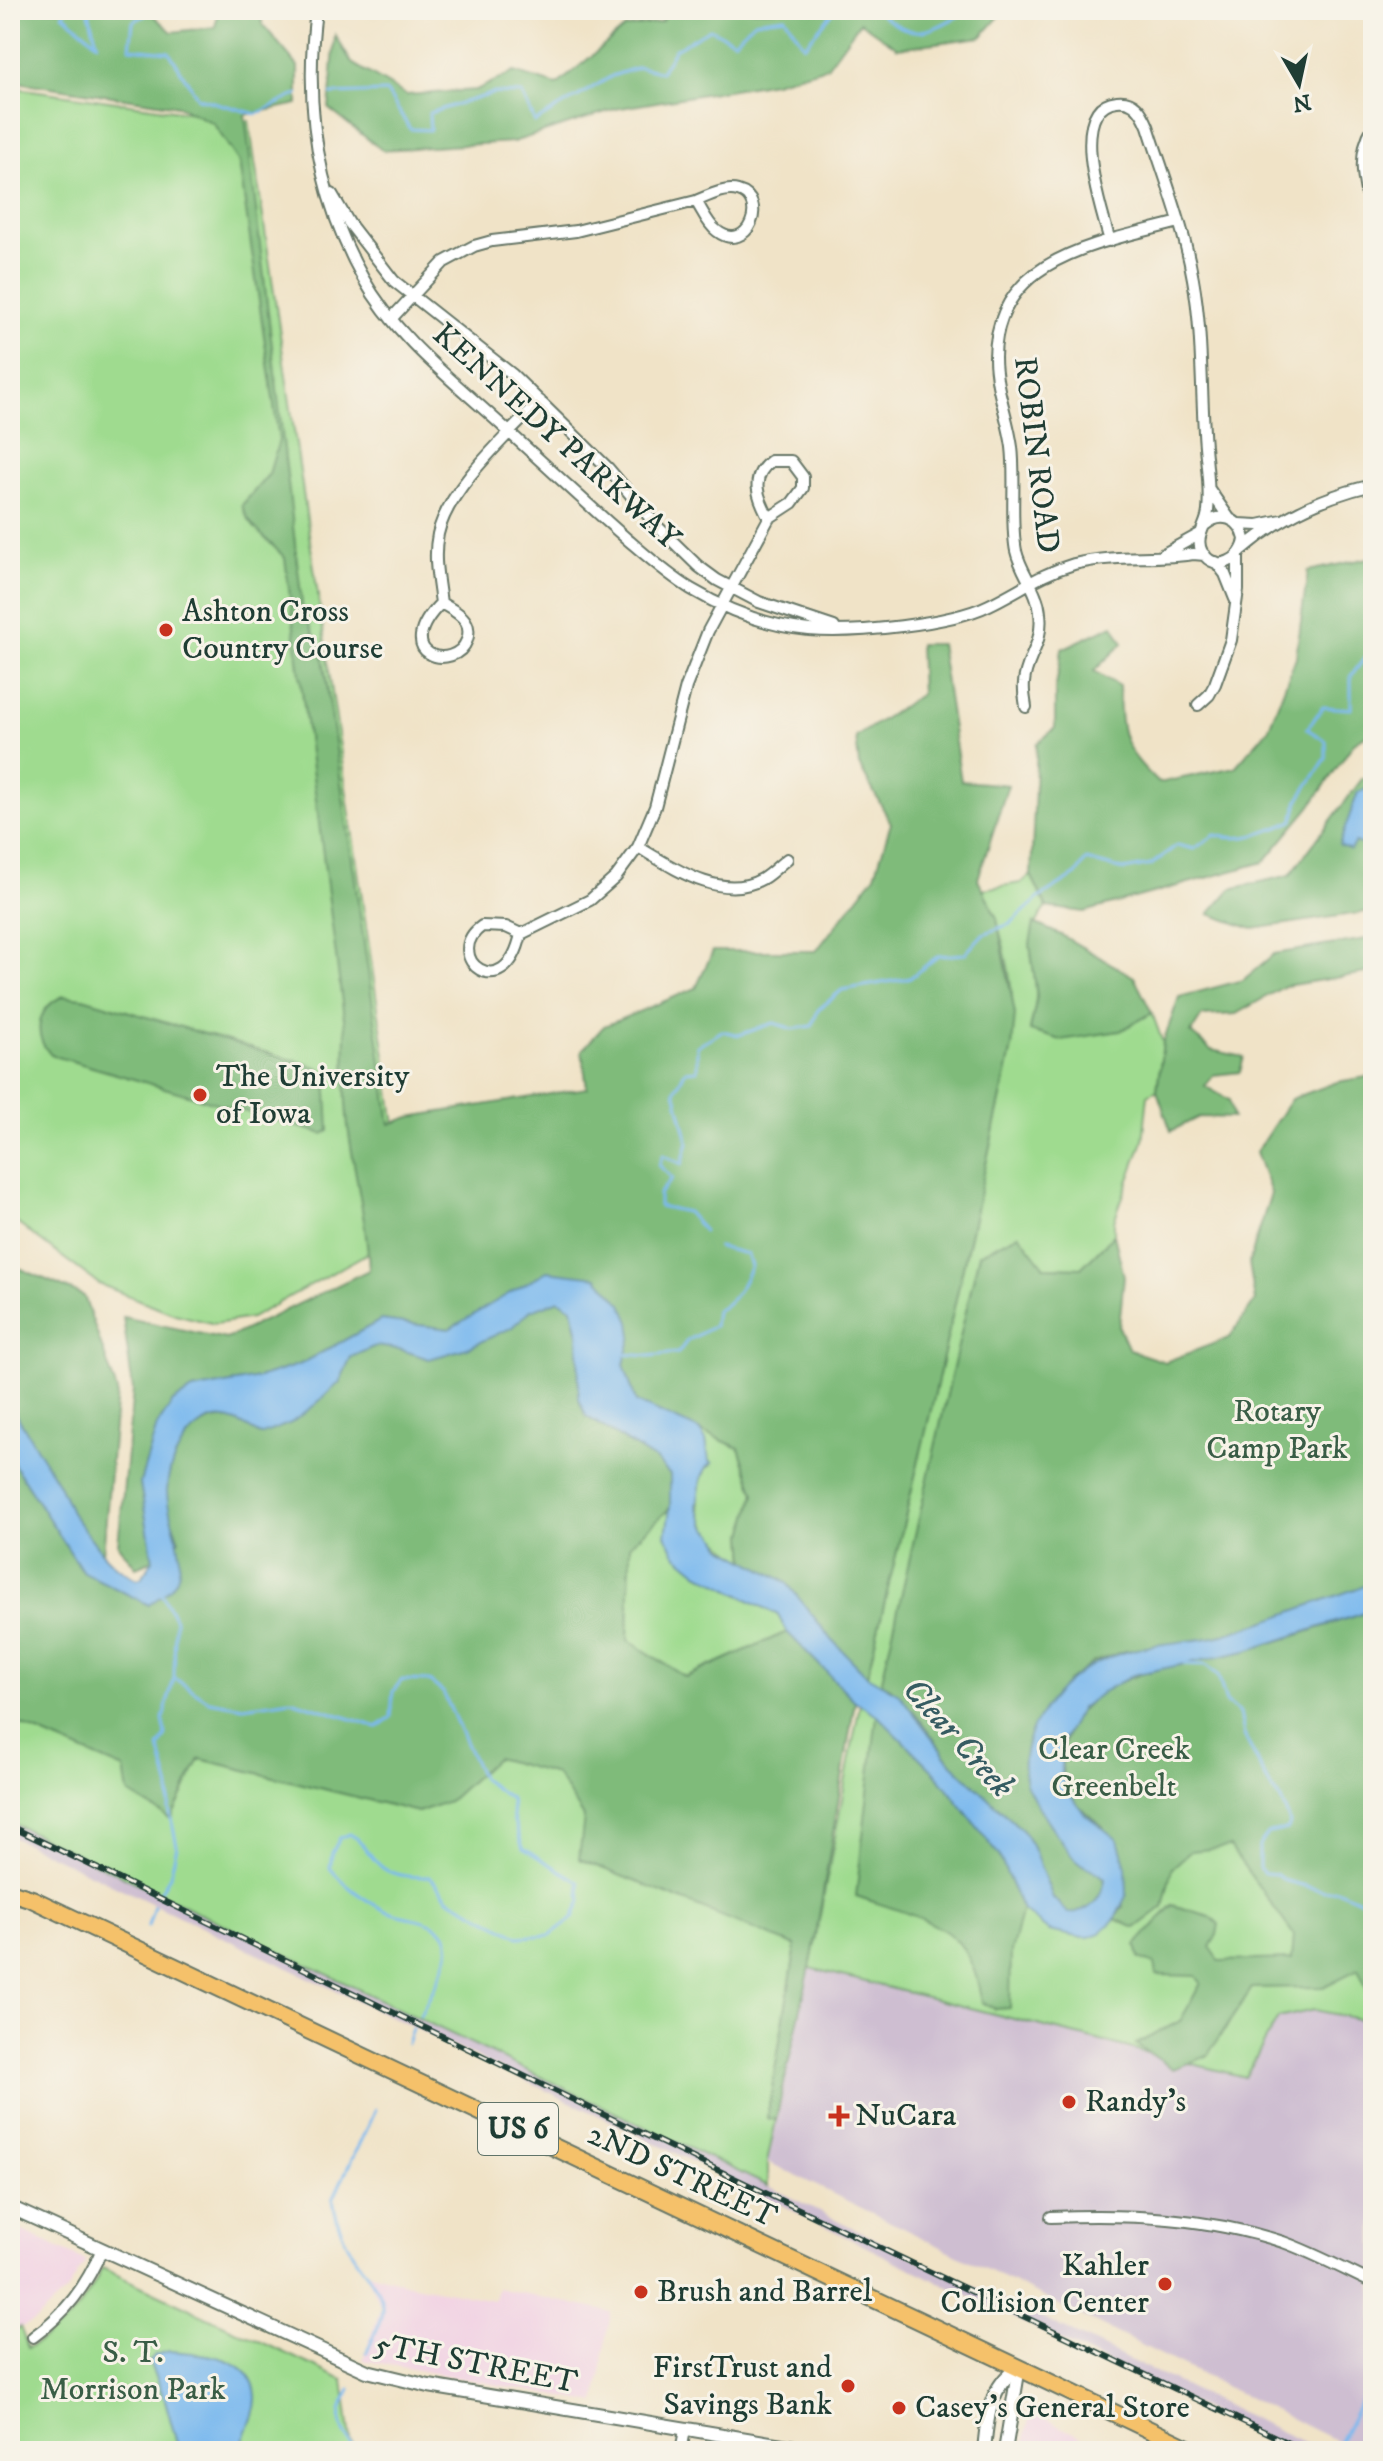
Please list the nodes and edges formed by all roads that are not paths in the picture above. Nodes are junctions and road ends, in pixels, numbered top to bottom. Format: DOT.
graph roads {
  1 [pos="316,10"];
  2 [pos="1373,127"];
  3 [pos="324,179"];
  4 [pos="696,201"];
  5 [pos="1179,222"];
  6 [pos="1373,223"];
  7 [pos="1110,241"];
  8 [pos="411,296"];
  9 [pos="391,319"];
  10 [pos="540,401"];
  11 [pos="510,432"];
  12 [pos="1373,485"];
  13 [pos="1209,489"];
  14 [pos="769,518"];
  15 [pos="1229,518"];
  16 [pos="1282,520"];
  17 [pos="1239,524"];
  18 [pos="1202,530"];
  19 [pos="1241,553"];
  20 [pos="1205,555"];
  21 [pos="1160,556"];
  22 [pos="1216,562"];
  23 [pos="1029,581"];
  24 [pos="730,588"];
  25 [pos="1235,599"];
  26 [pos="441,603"];
  27 [pos="721,606"];
  28 [pos="840,630"];
  29 [pos="1198,705"];
  30 [pos="1026,707"];
  31 [pos="638,847"];
  32 [pos="787,859"];
  33 [pos="521,934"];
  34 [pos="12,1890"];
  35 [pos="10,2207"];
  36 [pos="1051,2217"];
  37 [pos="102,2249"];
  38 [pos="1373,2283"];
  39 [pos="33,2337"];
  40 [pos="1019,2367"];
  41 [pos="685,2430"];
  42 [pos="681,2451"];
  43 [pos="819,2451"];
  44 [pos="984,2451"];
  45 [pos="1005,2451"];
  46 [pos="1194,2451"];
  1 -- 3 [label="street, KENNEDY PARKWAY"];
  2 -- 6 [label="street"];
  3 -- 8 [label="street, KENNEDY PARKWAY"];
  3 -- 9 [label="street, KENNEDY PARKWAY"];
  4 -- 4 [label="street"];
  4 -- 8 [label="street"];
  5 -- 7 [label="street, ROBIN ROAD"];
  5 -- 7 [label="street"];
  5 -- 13 [label="street"];
  7 -- 23 [label="street, ROBIN ROAD"];
  8 -- 9 [label="street"];
  8 -- 10 [label="street, KENNEDY PARKWAY"];
  9 -- 11 [label="street, KENNEDY PARKWAY"];
  10 -- 11 [label="street"];
  10 -- 24 [label="street, KENNEDY PARKWAY"];
  11 -- 26 [label="street"];
  11 -- 27 [label="street, KENNEDY PARKWAY"];
  12 -- 16 [label="street"];
  13 -- 15 [label="street"];
  13 -- 18 [label="street"];
  14 -- 14 [label="street"];
  14 -- 24 [label="street"];
  15 -- 17 [label="street"];
  15 -- 18 [label="street"];
  16 -- 17 [label="street"];
  16 -- 19 [label="street"];
  17 -- 19 [label="street"];
  18 -- 20 [label="street"];
  18 -- 21 [label="street, KENNEDY PARKWAY"];
  19 -- 22 [label="street"];
  19 -- 25 [label="street"];
  20 -- 21 [label="street, KENNEDY PARKWAY"];
  20 -- 22 [label="street"];
  21 -- 23 [label="street, KENNEDY PARKWAY"];
  22 -- 25 [label="street"];
  23 -- 28 [label="street, KENNEDY PARKWAY"];
  23 -- 30 [label="street, ROBIN ROAD"];
  24 -- 27 [label="street"];
  24 -- 28 [label="street, KENNEDY PARKWAY"];
  25 -- 29 [label="street"];
  26 -- 26 [label="street"];
  27 -- 28 [label="street, KENNEDY PARKWAY"];
  27 -- 31 [label="street"];
  31 -- 32 [label="street"];
  31 -- 33 [label="street"];
  33 -- 33 [label="street"];
  34 -- 40 [label="main road, 2ND STREET / US 6"];
  35 -- 37 [label="street, 5TH STREET"];
  36 -- 38 [label="street"];
  37 -- 39 [label="street"];
  37 -- 41 [label="street, 5TH STREET"];
  40 -- 44 [label="street"];
  40 -- 45 [label="street"];
  40 -- 46 [label="main road, 2ND STREET / US 6"];
  41 -- 42 [label="street"];
  41 -- 43 [label="street, 5TH STREET"];
}
